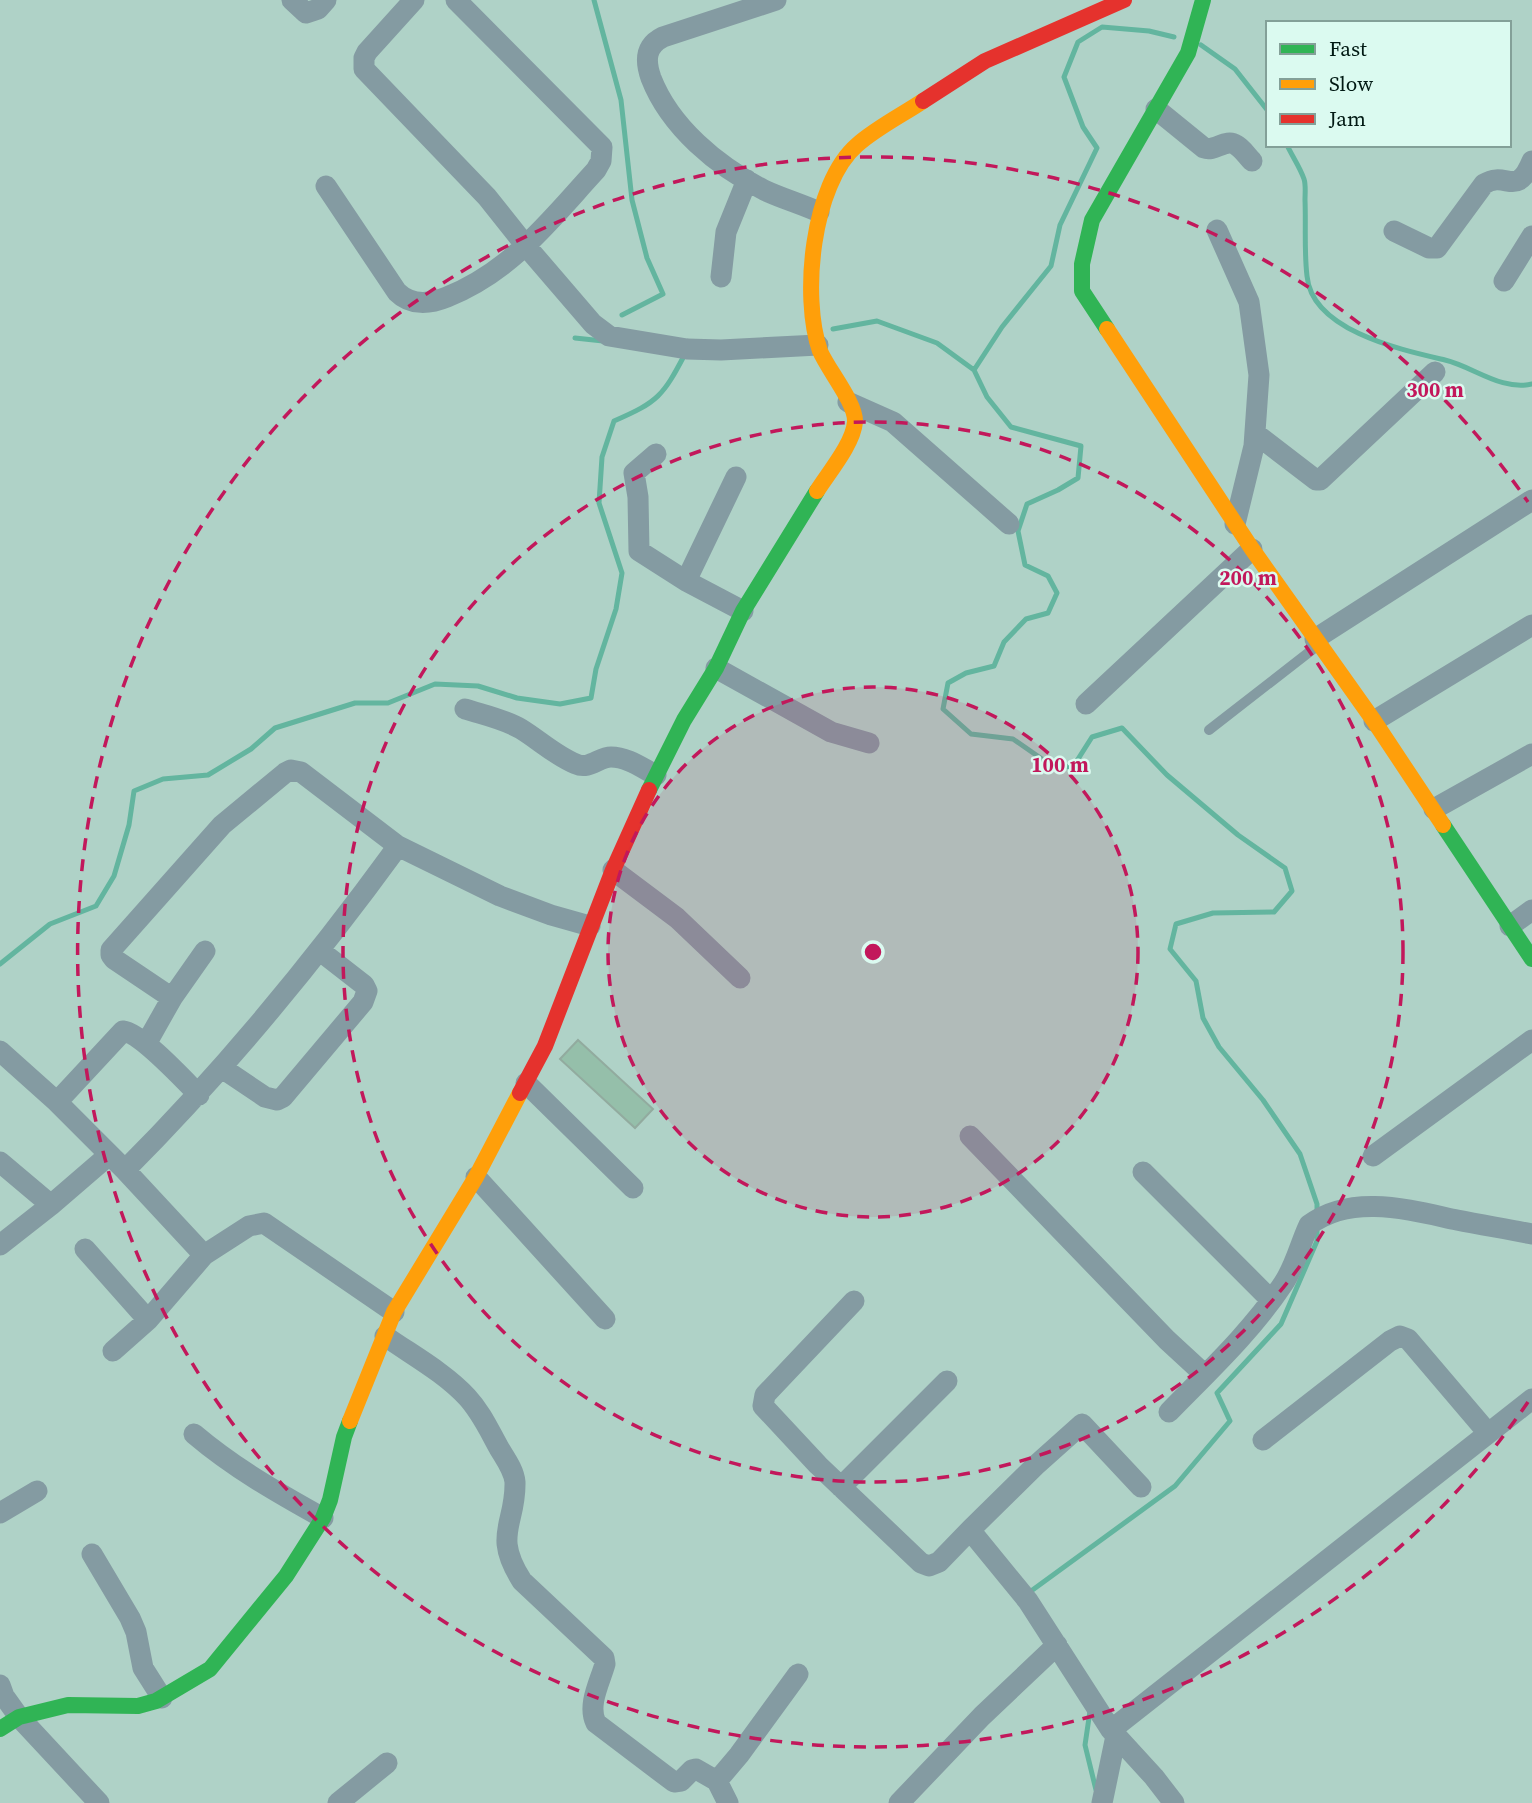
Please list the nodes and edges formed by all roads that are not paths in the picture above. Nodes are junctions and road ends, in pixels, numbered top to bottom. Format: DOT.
graph roads {
  1 [pos="292,0"];
  2 [pos="326,0"];
  3 [pos="456,0"];
  4 [pos="776,0"];
  5 [pos="1124,0"];
  6 [pos="1203,0"];
  7 [pos="406,3"];
  8 [pos="1156,109"];
  9 [pos="1252,161"];
  10 [pos="1532,161"];
  11 [pos="747,180"];
  12 [pos="326,186"];
  13 [pos="819,212"];
  14 [pos="1217,230"];
  15 [pos="1394,231"];
  16 [pos="1532,236"];
  17 [pos="526,246"];
  18 [pos="721,277"];
  19 [pos="1504,281"];
  20 [pos="818,345"];
  21 [pos="1435,372"];
  22 [pos="848,402"];
  23 [pos="1256,434"];
  24 [pos="656,454"];
  25 [pos="736,477"];
  26 [pos="1532,500"];
  27 [pos="1009,524"];
  28 [pos="1235,524"];
  29 [pos="1252,549"];
  30 [pos="686,581"];
  31 [pos="743,611"];
  32 [pos="1532,625"];
  33 [pos="1317,642"];
  34 [pos="716,668"];
  35 [pos="1086,704"];
  36 [pos="465,709"];
  37 [pos="1374,721"];
  38 [pos="1209,730"];
  39 [pos="869,743"];
  40 [pos="1532,754"];
  41 [pos="656,775"];
  42 [pos="1434,809"];
  43 [pos="398,846"];
  44 [pos="613,870"];
  45 [pos="1532,910"];
  46 [pos="590,926"];
  47 [pos="1510,926"];
  48 [pos="319,950"];
  49 [pos="205,951"];
  50 [pos="1532,959"];
  51 [pos="740,978"];
  52 [pos="172,998"];
  53 [pos="1532,1040"];
  54 [pos="146,1044"];
  55 [pos="0,1051"];
  56 [pos="222,1068"];
  57 [pos="526,1083"];
  58 [pos="199,1095"];
  59 [pos="57,1102"];
  60 [pos="971,1136"];
  61 [pos="109,1155"];
  62 [pos="1373,1156"];
  63 [pos="0,1162"];
  64 [pos="125,1170"];
  65 [pos="1143,1172"];
  66 [pos="477,1177"];
  67 [pos="633,1188"];
  68 [pos="51,1205"];
  69 [pos="1532,1234"];
  70 [pos="0,1245"];
  71 [pos="85,1249"];
  72 [pos="204,1255"];
  73 [pos="1271,1300"];
  74 [pos="854,1301"];
  75 [pos="394,1312"];
  76 [pos="605,1319"];
  77 [pos="148,1320"];
  78 [pos="385,1335"];
  79 [pos="113,1351"];
  80 [pos="1205,1375"];
  81 [pos="947,1381"];
  82 [pos="1532,1399"];
  83 [pos="1169,1412"];
  84 [pos="1488,1433"];
  85 [pos="194,1434"];
  86 [pos="1263,1440"];
  87 [pos="841,1487"];
  88 [pos="1141,1487"];
  89 [pos="37,1491"];
  90 [pos="0,1513"];
  91 [pos="323,1518"];
  92 [pos="970,1530"];
  93 [pos="92,1554"];
  94 [pos="1056,1646"];
  95 [pos="798,1674"];
  96 [pos="0,1685"];
  97 [pos="162,1698"];
  98 [pos="19,1717"];
  99 [pos="0,1729"];
  100 [pos="1113,1733"];
  101 [pos="387,1763"];
  102 [pos="718,1781"];
  103 [pos="1103,1797"];
  104 [pos="99,1803"];
  105 [pos="338,1803"];
  106 [pos="728,1803"];
  107 [pos="899,1803"];
  108 [pos="1174,1803"];
  1 -- 2 [label="street"];
  3 -- 17 [label="street"];
  4 -- 11 [label="street"];
  5 -- 13 [label="street"];
  6 -- 8 [label="street"];
  7 -- 17 [label="street"];
  8 -- 9 [label="street"];
  8 -- 28 [label="street"];
  10 -- 15 [label="street"];
  11 -- 13 [label="street"];
  11 -- 18 [label="street"];
  12 -- 17 [label="street"];
  13 -- 20 [label="street"];
  14 -- 23 [label="street"];
  16 -- 19 [label="street"];
  17 -- 20 [label="street"];
  20 -- 22 [label="street"];
  21 -- 23 [label="street"];
  22 -- 27 [label="street"];
  22 -- 31 [label="street"];
  23 -- 28 [label="street"];
  24 -- 30 [label="street"];
  25 -- 30 [label="street"];
  26 -- 33 [label="street"];
  28 -- 29 [label="street"];
  29 -- 33 [label="street"];
  29 -- 35 [label="street"];
  30 -- 31 [label="street"];
  31 -- 34 [label="street"];
  32 -- 37 [label="street"];
  33 -- 37 [label="street"];
  33 -- 38 [label="lane"];
  34 -- 39 [label="street"];
  34 -- 41 [label="street"];
  36 -- 41 [label="street"];
  37 -- 42 [label="street"];
  40 -- 42 [label="street"];
  41 -- 44 [label="street"];
  42 -- 47 [label="street"];
  43 -- 46 [label="street"];
  43 -- 48 [label="street"];
  43 -- 52 [label="street"];
  44 -- 46 [label="street"];
  44 -- 51 [label="street"];
  45 -- 47 [label="street"];
  46 -- 57 [label="street"];
  47 -- 50 [label="street"];
  48 -- 56 [label="street"];
  48 -- 56 [label="street"];
  49 -- 52 [label="street"];
  52 -- 54 [label="street"];
  53 -- 62 [label="street"];
  54 -- 58 [label="street"];
  54 -- 59 [label="street"];
  55 -- 59 [label="street"];
  56 -- 58 [label="street"];
  57 -- 66 [label="street"];
  57 -- 67 [label="street"];
  58 -- 64 [label="street"];
  59 -- 61 [label="street"];
  60 -- 80 [label="street"];
  61 -- 64 [label="street"];
  61 -- 68 [label="street"];
  63 -- 68 [label="street"];
  64 -- 72 [label="street"];
  65 -- 73 [label="street"];
  66 -- 75 [label="street"];
  66 -- 76 [label="street"];
  68 -- 70 [label="street"];
  69 -- 73 [label="street"];
  71 -- 77 [label="street"];
  72 -- 75 [label="street"];
  72 -- 77 [label="street"];
  73 -- 80 [label="street"];
  74 -- 87 [label="street"];
  75 -- 78 [label="street"];
  77 -- 79 [label="street"];
  78 -- 91 [label="street"];
  78 -- 102 [label="street"];
  80 -- 83 [label="street"];
  81 -- 87 [label="street"];
  82 -- 84 [label="street"];
  84 -- 86 [label="street"];
  84 -- 100 [label="street"];
  85 -- 91 [label="street"];
  87 -- 92 [label="street"];
  88 -- 92 [label="street"];
  89 -- 90 [label="street"];
  91 -- 97 [label="street"];
  92 -- 94 [label="street"];
  93 -- 97 [label="street"];
  94 -- 100 [label="street"];
  94 -- 107 [label="street"];
  95 -- 102 [label="street"];
  96 -- 98 [label="street"];
  97 -- 98 [label="street"];
  98 -- 99 [label="street"];
  98 -- 104 [label="street"];
  100 -- 103 [label="street"];
  100 -- 108 [label="street"];
  101 -- 105 [label="street"];
  102 -- 106 [label="street"];
}
